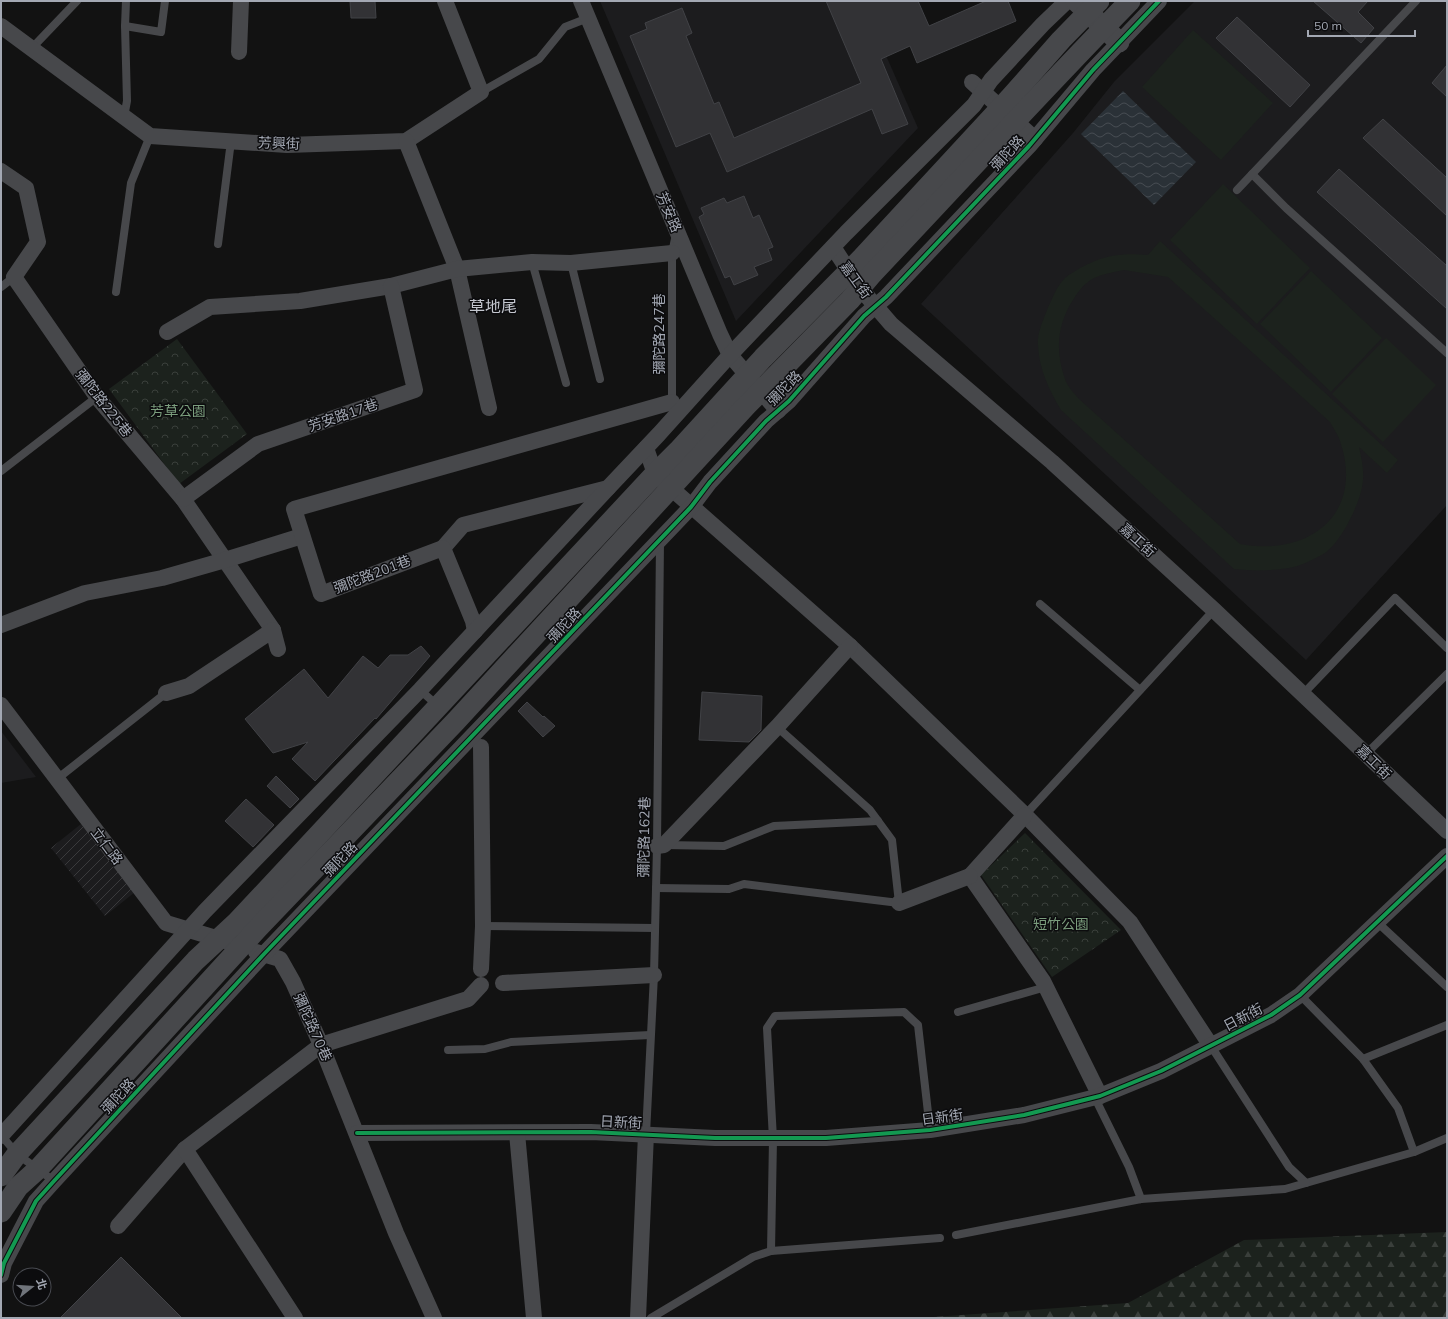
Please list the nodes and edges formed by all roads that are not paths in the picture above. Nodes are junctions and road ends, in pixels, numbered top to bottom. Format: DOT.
graph roads {
  1 [pos="77,1"];
  2 [pos="126,1"];
  3 [pos="165,1"];
  4 [pos="241,1"];
  5 [pos="445,1"];
  6 [pos="581,1"];
  7 [pos="1067,1"];
  8 [pos="1130,1"];
  9 [pos="1159,1"];
  10 [pos="1416,1"];
  11 [pos="1088,5"];
  12 [pos="588,18"];
  13 [pos="1,26"];
  14 [pos="125,26"];
  15 [pos="1112,35"];
  16 [pos="31,49"];
  17 [pos="239,52"];
  18 [pos="978,87"];
  19 [pos="481,92"];
  20 [pos="1008,114"];
  21 [pos="124,117"];
  22 [pos="150,136"];
  23 [pos="1035,139"];
  24 [pos="231,141"];
  25 [pos="406,141"];
  26 [pos="1,171"];
  27 [pos="1252,174"];
  28 [pos="1237,190"];
  29 [pos="676,232"];
  30 [pos="218,244"];
  31 [pos="833,247"];
  32 [pos="672,253"];
  33 [pos="532,262"];
  34 [pos="571,263"];
  35 [pos="457,269"];
  36 [pos="849,270"];
  37 [pos="14,277"];
  38 [pos="391,286"];
  39 [pos="1,287"];
  40 [pos="860,288"];
  41 [pos="116,292"];
  42 [pos="875,306"];
  43 [pos="167,332"];
  44 [pos="1447,353"];
  45 [pos="730,355"];
  46 [pos="600,379"];
  47 [pos="566,383"];
  48 [pos="754,383"];
  49 [pos="97,397"];
  50 [pos="672,402"];
  51 [pos="489,408"];
  52 [pos="778,411"];
  53 [pos="659,434"];
  54 [pos="646,448"];
  55 [pos="1,471"];
  56 [pos="655,474"];
  57 [pos="608,488"];
  58 [pos="670,488"];
  59 [pos="183,500"];
  60 [pos="691,507"];
  61 [pos="302,536"];
  62 [pos="660,540"];
  63 [pos="443,548"];
  64 [pos="226,560"];
  65 [pos="1040,604"];
  66 [pos="1214,610"];
  67 [pos="1,625"];
  68 [pos="273,630"];
  69 [pos="475,631"];
  70 [pos="850,646"];
  71 [pos="278,648"];
  72 [pos="1447,648"];
  73 [pos="1447,674"];
  74 [pos="420,690"];
  75 [pos="1140,690"];
  76 [pos="166,693"];
  77 [pos="1303,694"];
  78 [pos="1,705"];
  79 [pos="438,706"];
  80 [pos="777,726"];
  81 [pos="468,733"];
  82 [pos="1366,754"];
  83 [pos="56,779"];
  84 [pos="1024,815"];
  85 [pos="878,821"];
  86 [pos="1447,831"];
  87 [pos="661,846"];
  88 [pos="1447,856"];
  89 [pos="970,876"];
  90 [pos="656,888"];
  91 [pos="899,903"];
  92 [pos="1377,922"];
  93 [pos="483,926"];
  94 [pos="654,928"];
  95 [pos="188,929"];
  96 [pos="220,939"];
  97 [pos="241,947"];
  98 [pos="264,954"];
  99 [pos="481,969"];
  100 [pos="654,975"];
  101 [pos="503,983"];
  102 [pos="481,985"];
  103 [pos="1046,987"];
  104 [pos="1447,987"];
  105 [pos="1300,995"];
  106 [pos="958,1012"];
  107 [pos="1447,1025"];
  108 [pos="650,1035"];
  109 [pos="321,1045"];
  110 [pos="1211,1046"];
  111 [pos="448,1050"];
  112 [pos="1363,1059"];
  113 [pos="1098,1097"];
  114 [pos="930,1130"];
  115 [pos="357,1133"];
  116 [pos="517,1133"];
  117 [pos="646,1134"];
  118 [pos="1,1135"];
  119 [pos="1447,1138"];
  120 [pos="773,1139"];
  121 [pos="186,1149"];
  122 [pos="1414,1152"];
  123 [pos="17,1154"];
  124 [pos="46,1175"];
  125 [pos="1,1176"];
  126 [pos="1306,1183"];
  127 [pos="1140,1199"];
  128 [pos="1,1212"];
  129 [pos="118,1226"];
  130 [pos="956,1235"];
  131 [pos="940,1238"];
  132 [pos="771,1251"];
  133 [pos="1,1275"];
  134 [pos="295,1318"];
  135 [pos="434,1318"];
  136 [pos="534,1318"];
  137 [pos="638,1318"];
  138 [pos="651,1318"];
  1 -- 16 [label="lane"];
  2 -- 14 [label="lane"];
  3 -- 14 [label="lane"];
  4 -- 17 [label="street"];
  5 -- 19 [label="street"];
  6 -- 12 [label="street, 芳安路"];
  7 -- 18 [label="street"];
  8 -- 15 [label="street, 彌陀路"];
  9 -- 15 [label="street, 彌陀路"];
  10 -- 27 [label="lane"];
  11 -- 15 [label="street"];
  11 -- 20 [label="street, 彌陀路"];
  12 -- 19 [label="lane"];
  12 -- 29 [label="street, 芳安路"];
  13 -- 16 [label="street"];
  14 -- 21 [label="lane"];
  15 -- 20 [label="street, 彌陀路"];
  15 -- 23 [label="street, 彌陀路"];
  16 -- 21 [label="street"];
  18 -- 20 [label="street"];
  18 -- 31 [label="street"];
  19 -- 25 [label="street"];
  20 -- 23 [label="street"];
  20 -- 36 [label="street, 彌陀路"];
  20 -- 40 [label="street, 彌陀路"];
  21 -- 22 [label="street"];
  22 -- 24 [label="street, 芳興街"];
  22 -- 41 [label="lane"];
  23 -- 42 [label="street, 彌陀路"];
  24 -- 25 [label="street, 芳興街"];
  24 -- 30 [label="lane"];
  25 -- 35 [label="street"];
  26 -- 37 [label="street"];
  27 -- 28 [label="lane"];
  27 -- 44 [label="lane"];
  29 -- 32 [label="lane, 彌陀路247巷"];
  29 -- 45 [label="street, 芳安路"];
  31 -- 36 [label="street, 嘉工街"];
  31 -- 45 [label="street"];
  32 -- 34 [label="street"];
  32 -- 50 [label="lane, 彌陀路247巷"];
  33 -- 34 [label="street"];
  33 -- 35 [label="street"];
  33 -- 47 [label="lane"];
  34 -- 46 [label="lane"];
  35 -- 38 [label="street"];
  35 -- 51 [label="street"];
  36 -- 40 [label="street, 嘉工街"];
  36 -- 48 [label="street, 彌陀路"];
  37 -- 39 [label="lane"];
  37 -- 49 [label="street, 彌陀路225巷"];
  38 -- 43 [label="street"];
  38 -- 59 [label="street, 芳安路17巷"];
  40 -- 42 [label="street, 嘉工街"];
  40 -- 48 [label="street, 彌陀路"];
  42 -- 52 [label="street, 彌陀路"];
  42 -- 66 [label="street, 嘉工街"];
  45 -- 48 [label="street, 芳安路"];
  45 -- 53 [label="street"];
  48 -- 52 [label="street, 芳安路"];
  48 -- 56 [label="street, 彌陀路"];
  48 -- 58 [label="street, 彌陀路"];
  49 -- 55 [label="lane"];
  49 -- 59 [label="street, 彌陀路225巷"];
  50 -- 53 [label="lane, 彌陀路247巷"];
  50 -- 61 [label="street"];
  52 -- 60 [label="street, 彌陀路"];
  53 -- 54 [label="street"];
  54 -- 56 [label="street"];
  54 -- 57 [label="street"];
  56 -- 58 [label="street"];
  56 -- 79 [label="street, 彌陀路"];
  57 -- 63 [label="street"];
  57 -- 69 [label="street"];
  58 -- 60 [label="street"];
  58 -- 81 [label="street, 彌陀路"];
  59 -- 64 [label="street, 彌陀路225巷"];
  60 -- 62 [label="street, 彌陀路"];
  60 -- 70 [label="street"];
  61 -- 63 [label="street, 彌陀路201巷"];
  61 -- 64 [label="street"];
  62 -- 81 [label="street, 彌陀路"];
  62 -- 87 [label="lane, 彌陀路162巷"];
  63 -- 69 [label="street"];
  64 -- 67 [label="street"];
  64 -- 68 [label="street, 彌陀路225巷"];
  65 -- 75 [label="lane"];
  66 -- 75 [label="lane"];
  66 -- 77 [label="street, 嘉工街"];
  68 -- 71 [label="street, 彌陀路225巷"];
  68 -- 76 [label="street"];
  69 -- 74 [label="street"];
  70 -- 80 [label="street"];
  70 -- 84 [label="street"];
  72 -- 77 [label="lane"];
  73 -- 82 [label="lane"];
  74 -- 79 [label="lane"];
  74 -- 95 [label="street"];
  75 -- 84 [label="lane"];
  76 -- 83 [label="lane"];
  77 -- 82 [label="street, 嘉工街"];
  78 -- 83 [label="street, 立仁路"];
  79 -- 96 [label="street, 彌陀路"];
  80 -- 85 [label="lane"];
  80 -- 87 [label="street"];
  81 -- 93 [label="street"];
  81 -- 97 [label="street, 彌陀路"];
  81 -- 98 [label="street, 彌陀路"];
  82 -- 86 [label="street, 嘉工街"];
  83 -- 95 [label="street, 立仁路"];
  84 -- 89 [label="street"];
  84 -- 110 [label="street"];
  85 -- 87 [label="lane"];
  85 -- 91 [label="lane"];
  87 -- 90 [label="lane, 彌陀路162巷"];
  88 -- 92 [label="street, 日新街"];
  89 -- 91 [label="street"];
  89 -- 103 [label="street"];
  90 -- 91 [label="lane"];
  90 -- 94 [label="lane, 彌陀路162巷"];
  92 -- 104 [label="lane"];
  92 -- 105 [label="street, 日新街"];
  93 -- 94 [label="lane"];
  93 -- 99 [label="street"];
  94 -- 100 [label="lane, 彌陀路162巷"];
  95 -- 96 [label="street, 立仁路"];
  95 -- 118 [label="street"];
  96 -- 97 [label="street, 立仁路"];
  96 -- 123 [label="street, 彌陀路"];
  97 -- 98 [label="street, 彌陀路70巷"];
  97 -- 124 [label="street, 彌陀路"];
  98 -- 109 [label="street, 彌陀路70巷"];
  98 -- 124 [label="street, 彌陀路"];
  100 -- 101 [label="street"];
  100 -- 108 [label="lane, 彌陀路162巷"];
  102 -- 109 [label="street"];
  103 -- 106 [label="lane"];
  103 -- 113 [label="street"];
  105 -- 110 [label="street, 日新街"];
  105 -- 112 [label="lane"];
  107 -- 112 [label="lane"];
  108 -- 111 [label="lane"];
  108 -- 117 [label="lane, 彌陀路162巷"];
  109 -- 115 [label="street, 彌陀路70巷"];
  109 -- 121 [label="street"];
  110 -- 113 [label="street, 日新街"];
  110 -- 126 [label="lane"];
  112 -- 122 [label="lane"];
  113 -- 114 [label="street, 日新街"];
  113 -- 127 [label="lane"];
  114 -- 120 [label="street, 日新街"];
  114 -- 120 [label="lane"];
  115 -- 116 [label="street, 日新街"];
  115 -- 135 [label="street, 彌陀路70巷"];
  116 -- 117 [label="street, 日新街"];
  116 -- 136 [label="street"];
  117 -- 120 [label="street, 日新街"];
  117 -- 137 [label="street"];
  118 -- 123 [label="lane"];
  119 -- 122 [label="lane"];
  120 -- 132 [label="lane"];
  121 -- 129 [label="street"];
  121 -- 134 [label="street"];
  122 -- 126 [label="lane"];
  123 -- 124 [label="lane"];
  123 -- 125 [label="street, 彌陀路"];
  124 -- 128 [label="street, 彌陀路"];
  124 -- 133 [label="street, 彌陀路"];
  126 -- 127 [label="lane"];
  127 -- 130 [label="lane"];
  131 -- 132 [label="lane"];
  132 -- 138 [label="lane"];
}
